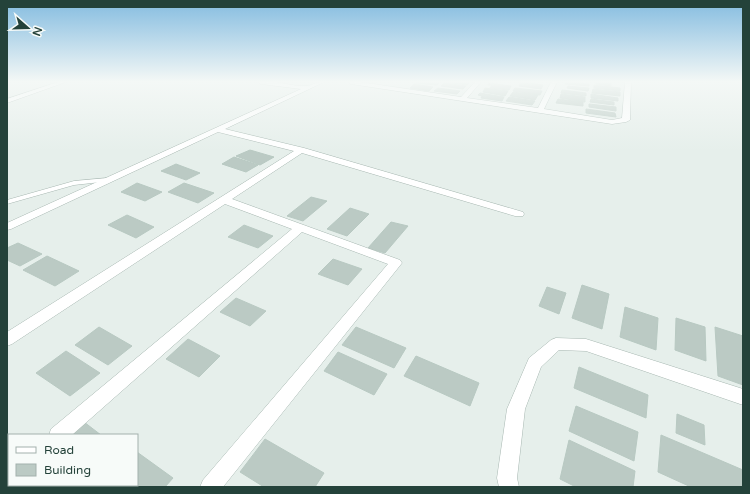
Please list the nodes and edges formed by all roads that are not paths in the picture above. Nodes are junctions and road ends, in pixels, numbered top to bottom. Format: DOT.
graph roads {
  1 [pos="271,105"];
  2 [pos="505,105"];
  3 [pos="543,105"];
  4 [pos="627,105"];
  5 [pos="540,111"];
  6 [pos="218,130"];
  7 [pos="301,150"];
  8 [pos="108,180"];
  9 [pos="224,200"];
  10 [pos="7,202"];
  11 [pos="519,214"];
  12 [pos="7,227"];
  13 [pos="300,228"];
  14 [pos="7,340"];
  15 [pos="743,397"];
  16 [pos="59,434"];
  17 [pos="210,487"];
  18 [pos="510,487"];
  1 -- 6 [label="street"];
  2 -- 5 [label="street"];
  3 -- 5 [label="street"];
  4 -- 5 [label="street"];
  6 -- 7 [label="street"];
  6 -- 8 [label="street"];
  7 -- 9 [label="street"];
  7 -- 11 [label="street"];
  8 -- 10 [label="lane"];
  8 -- 12 [label="street"];
  9 -- 13 [label="street"];
  9 -- 14 [label="street"];
  13 -- 16 [label="street"];
  13 -- 17 [label="street"];
  15 -- 18 [label="street"];
}
